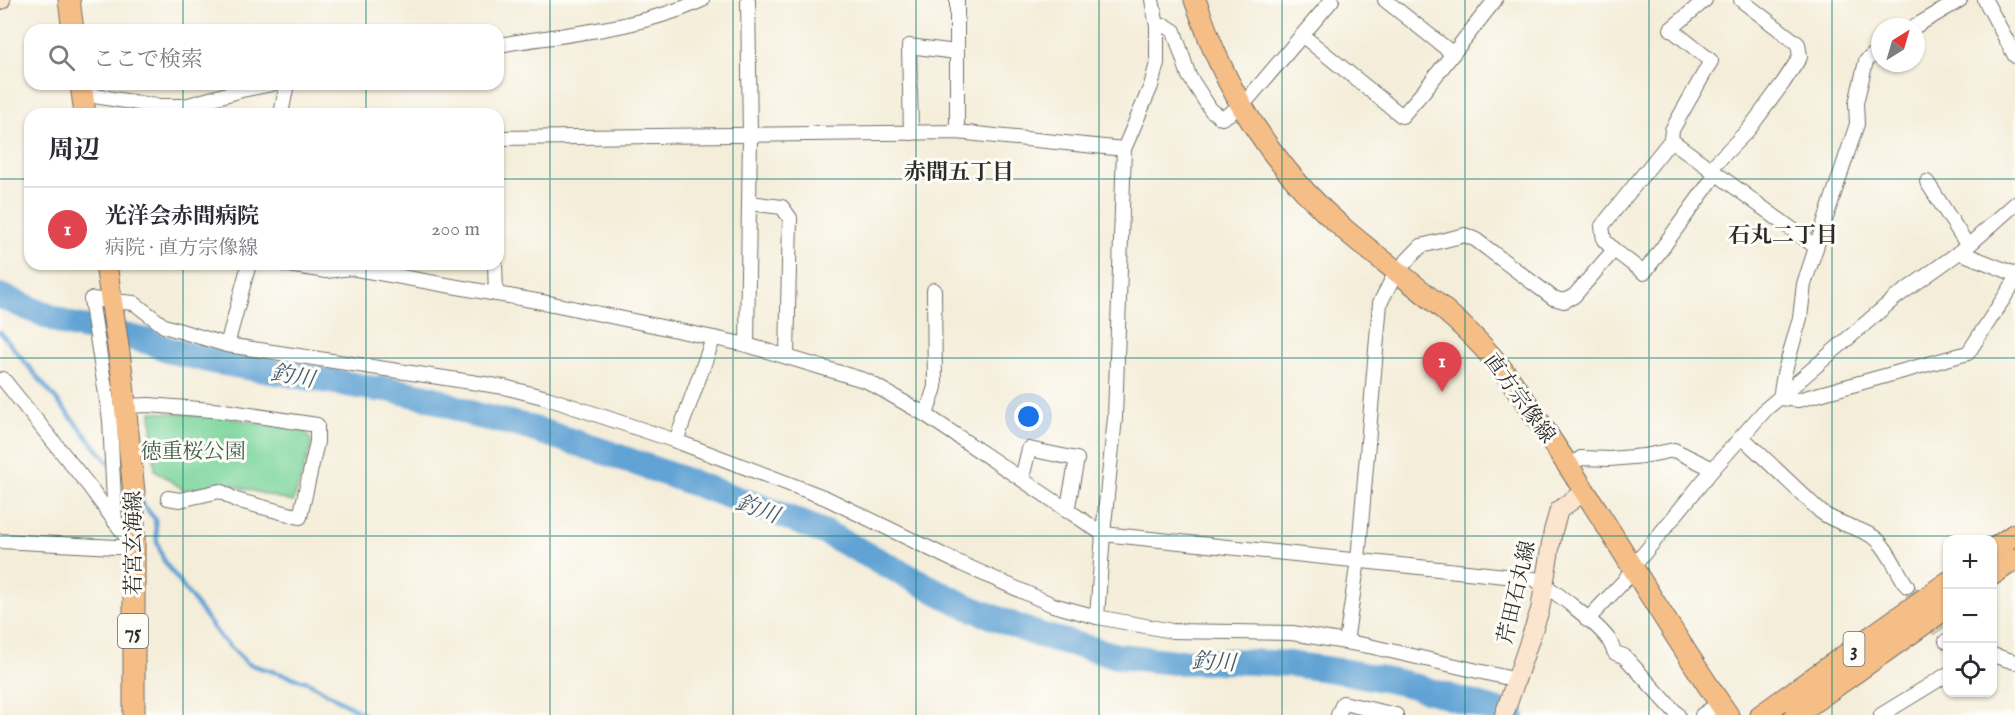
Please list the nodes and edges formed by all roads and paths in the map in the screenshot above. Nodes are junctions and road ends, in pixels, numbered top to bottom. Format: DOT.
graph roads {
  1 [pos="69,0"];
  2 [pos="702,0"];
  3 [pos="748,0"];
  4 [pos="957,0"];
  5 [pos="1152,0"];
  6 [pos="1195,0"];
  7 [pos="1332,0"];
  8 [pos="1385,0"];
  9 [pos="1495,0"];
  10 [pos="1705,0"];
  11 [pos="1741,0"];
  12 [pos="1960,0"];
  13 [pos="1985,0"];
  14 [pos="674,6"];
  15 [pos="1925,21"];
  16 [pos="72,24"];
  17 [pos="1157,26"];
  18 [pos="1303,36"];
  19 [pos="504,44"];
  20 [pos="956,52"];
  21 [pos="1452,53"];
  22 [pos="2015,56"];
  23 [pos="1871,57"];
  24 [pos="242,90"];
  25 [pos="287,90"];
  26 [pos="83,97"];
  27 [pos="1242,106"];
  28 [pos="282,108"];
  29 [pos="957,132"];
  30 [pos="911,133"];
  31 [pos="750,135"];
  32 [pos="504,138"];
  33 [pos="1671,140"];
  34 [pos="1125,149"];
  35 [pos="1713,172"];
  36 [pos="1927,182"];
  37 [pos="749,203"];
  38 [pos="2015,204"];
  39 [pos="1816,247"];
  40 [pos="1964,249"];
  41 [pos="1614,250"];
  42 [pos="106,270"];
  43 [pos="247,270"];
  44 [pos="315,270"];
  45 [pos="338,270"];
  46 [pos="362,270"];
  47 [pos="495,270"];
  48 [pos="1396,272"];
  49 [pos="2015,274"];
  50 [pos="2015,281"];
  51 [pos="934,290"];
  52 [pos="496,294"];
  53 [pos="105,303"];
  54 [pos="713,339"];
  55 [pos="227,345"];
  56 [pos="747,345"];
  57 [pos="787,357"];
  58 [pos="112,373"];
  59 [pos="3,379"];
  60 [pos="1780,398"];
  61 [pos="126,406"];
  62 [pos="926,415"];
  63 [pos="1742,437"];
  64 [pos="676,441"];
  65 [pos="1569,466"];
  66 [pos="1713,469"];
  67 [pos="1022,478"];
  68 [pos="1586,490"];
  69 [pos="168,498"];
  70 [pos="1067,511"];
  71 [pos="115,522"];
  72 [pos="1103,534"];
  73 [pos="2015,534"];
  74 [pos="135,541"];
  75 [pos="0,542"];
  76 [pos="1997,547"];
  77 [pos="2015,559"];
  78 [pos="1358,560"];
  79 [pos="1633,567"];
  80 [pos="1997,571"];
  81 [pos="1545,585"];
  82 [pos="1943,585"];
  83 [pos="1907,586"];
  84 [pos="1943,610"];
  85 [pos="1097,617"];
  86 [pos="1587,620"];
  87 [pos="1346,642"];
  88 [pos="1997,657"];
  89 [pos="2015,662"];
  90 [pos="1943,676"];
  91 [pos="1516,684"];
  92 [pos="1717,711"];
  93 [pos="134,715"];
  94 [pos="1338,715"];
  95 [pos="1396,715"];
  96 [pos="1504,715"];
  97 [pos="1678,715"];
  98 [pos="1761,715"];
  99 [pos="1795,715"];
  100 [pos="1881,715"];
  1 -- 16 [label="main road"];
  2 -- 14 [label="street"];
  3 -- 31 [label="street"];
  4 -- 20 [label="street"];
  5 -- 17 [label="street"];
  6 -- 27 [label="main road, 直方宗像線"];
  7 -- 18 [label="street"];
  8 -- 21 [label="street"];
  9 -- 21 [label="street"];
  10 -- 33 [label="street"];
  11 -- 35 [label="street"];
  12 -- 15 [label="street"];
  13 -- 22 [label="street"];
  14 -- 19 [label="street"];
  17 -- 27 [label="street"];
  17 -- 34 [label="street"];
  18 -- 21 [label="street"];
  18 -- 27 [label="street"];
  20 -- 29 [label="street"];
  20 -- 30 [label="street"];
  23 -- 39 [label="street"];
  24 -- 26 [label="street"];
  25 -- 28 [label="street"];
  27 -- 48 [label="main road, 直方宗像線"];
  29 -- 30 [label="street"];
  29 -- 34 [label="street"];
  30 -- 31 [label="street"];
  31 -- 32 [label="street"];
  31 -- 37 [label="street"];
  33 -- 35 [label="street"];
  33 -- 41 [label="street"];
  34 -- 72 [label="street"];
  35 -- 39 [label="street"];
  35 -- 41 [label="street"];
  36 -- 40 [label="street"];
  37 -- 56 [label="street"];
  37 -- 57 [label="street"];
  38 -- 40 [label="street"];
  39 -- 60 [label="street"];
  40 -- 49 [label="street"];
  40 -- 60 [label="street"];
  41 -- 48 [label="street"];
  42 -- 53 [label="main road, 若宮玄海線 / 75"];
  43 -- 55 [label="street"];
  44 -- 45 [label="street"];
  46 -- 52 [label="street"];
  47 -- 52 [label="street"];
  48 -- 65 [label="main road, 直方宗像線"];
  48 -- 78 [label="street"];
  50 -- 60 [label="street"];
  51 -- 62 [label="street"];
  52 -- 54 [label="street"];
  53 -- 55 [label="street"];
  53 -- 58 [label="main road, 若宮玄海線 / 75"];
  54 -- 56 [label="street"];
  54 -- 64 [label="street"];
  55 -- 64 [label="street"];
  56 -- 57 [label="street"];
  57 -- 62 [label="street"];
  58 -- 61 [label="main road, 若宮玄海線 / 75"];
  58 -- 71 [label="street"];
  59 -- 71 [label="street"];
  60 -- 63 [label="street"];
  61 -- 69 [label="street"];
  61 -- 74 [label="main road, 若宮玄海線 / 75"];
  62 -- 67 [label="street"];
  63 -- 66 [label="street"];
  63 -- 83 [label="street"];
  64 -- 85 [label="street"];
  65 -- 66 [label="street"];
  65 -- 68 [label="main road, 直方宗像線"];
  66 -- 79 [label="street"];
  67 -- 70 [label="street"];
  67 -- 70 [label="street"];
  68 -- 79 [label="main road, 直方宗像線"];
  68 -- 81 [label="main road, 芹田石丸線"];
  70 -- 72 [label="street"];
  71 -- 74 [label="street"];
  72 -- 78 [label="street"];
  72 -- 85 [label="street"];
  73 -- 76 [label="main road"];
  74 -- 75 [label="street"];
  74 -- 93 [label="main road, 若宮玄海線 / 75"];
  77 -- 80 [label="main road"];
  78 -- 81 [label="street"];
  78 -- 87 [label="street"];
  79 -- 86 [label="street"];
  79 -- 92 [label="main road, 直方宗像線"];
  81 -- 86 [label="street"];
  81 -- 91 [label="main road, 芹田石丸線"];
  82 -- 98 [label="main road, 3"];
  84 -- 99 [label="main road, 3"];
  85 -- 87 [label="street"];
  86 -- 97 [label="street"];
  87 -- 91 [label="street"];
  88 -- 89 [label="street"];
  90 -- 100 [label="street"];
  91 -- 96 [label="main road, 芹田石丸線"];
  94 -- 95 [label="street"];
}
